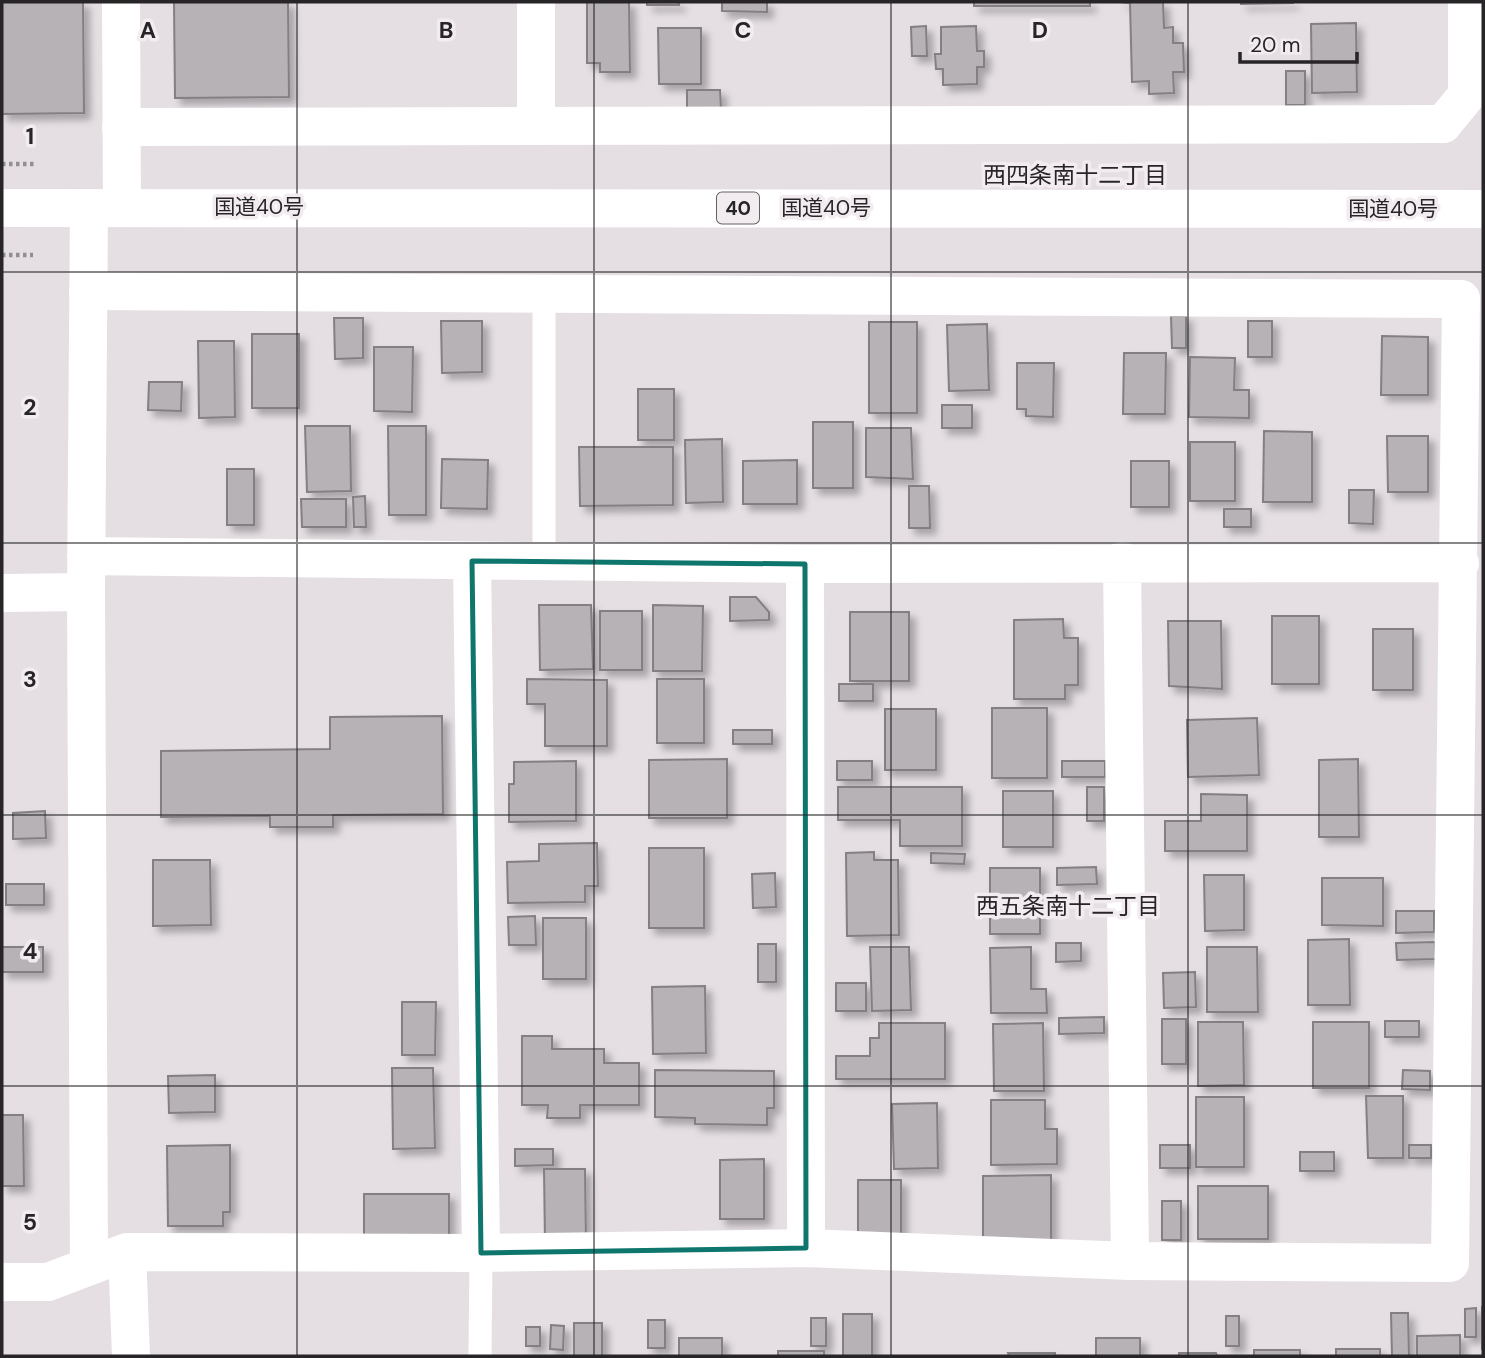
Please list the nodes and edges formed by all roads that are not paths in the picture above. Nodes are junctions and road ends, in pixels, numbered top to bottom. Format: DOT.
graph roads {
  1 [pos="121,2"];
  2 [pos="536,2"];
  3 [pos="1467,2"];
  4 [pos="536,125"];
  5 [pos="121,127"];
  6 [pos="105,207"];
  7 [pos="2,208"];
  8 [pos="1479,209"];
  9 [pos="88,291"];
  10 [pos="544,294"];
  11 [pos="472,561"];
  12 [pos="1122,561"];
  13 [pos="544,562"];
  14 [pos="1460,562"];
  15 [pos="805,564"];
  16 [pos="86,574"];
  17 [pos="2,593"];
  18 [pos="806,1248"];
  19 [pos="127,1252"];
  20 [pos="481,1253"];
  21 [pos="1130,1261"];
  22 [pos="89,1266"];
  23 [pos="2,1282"];
  24 [pos="131,1356"];
  25 [pos="481,1356"];
  1 -- 5 [label="main road"];
  2 -- 4 [label="main road"];
  3 -- 4 [label="main road"];
  4 -- 5 [label="main road"];
  5 -- 6 [label="main road"];
  6 -- 7 [label="main road, 国道40号 / 40"];
  6 -- 8 [label="main road, 国道40号 / 40"];
  6 -- 9 [label="main road"];
  9 -- 10 [label="main road"];
  9 -- 16 [label="main road"];
  10 -- 13 [label="lane"];
  10 -- 14 [label="main road"];
  11 -- 13 [label="main road"];
  11 -- 16 [label="main road"];
  11 -- 20 [label="main road"];
  12 -- 14 [label="main road"];
  12 -- 15 [label="main road"];
  12 -- 21 [label="main road"];
  13 -- 15 [label="main road"];
  14 -- 21 [label="main road"];
  15 -- 18 [label="main road"];
  16 -- 17 [label="main road"];
  16 -- 22 [label="main road"];
  18 -- 20 [label="main road"];
  18 -- 21 [label="main road"];
  19 -- 20 [label="main road"];
  19 -- 22 [label="main road"];
  19 -- 24 [label="main road"];
  20 -- 25 [label="lane"];
  22 -- 23 [label="main road"];
}
